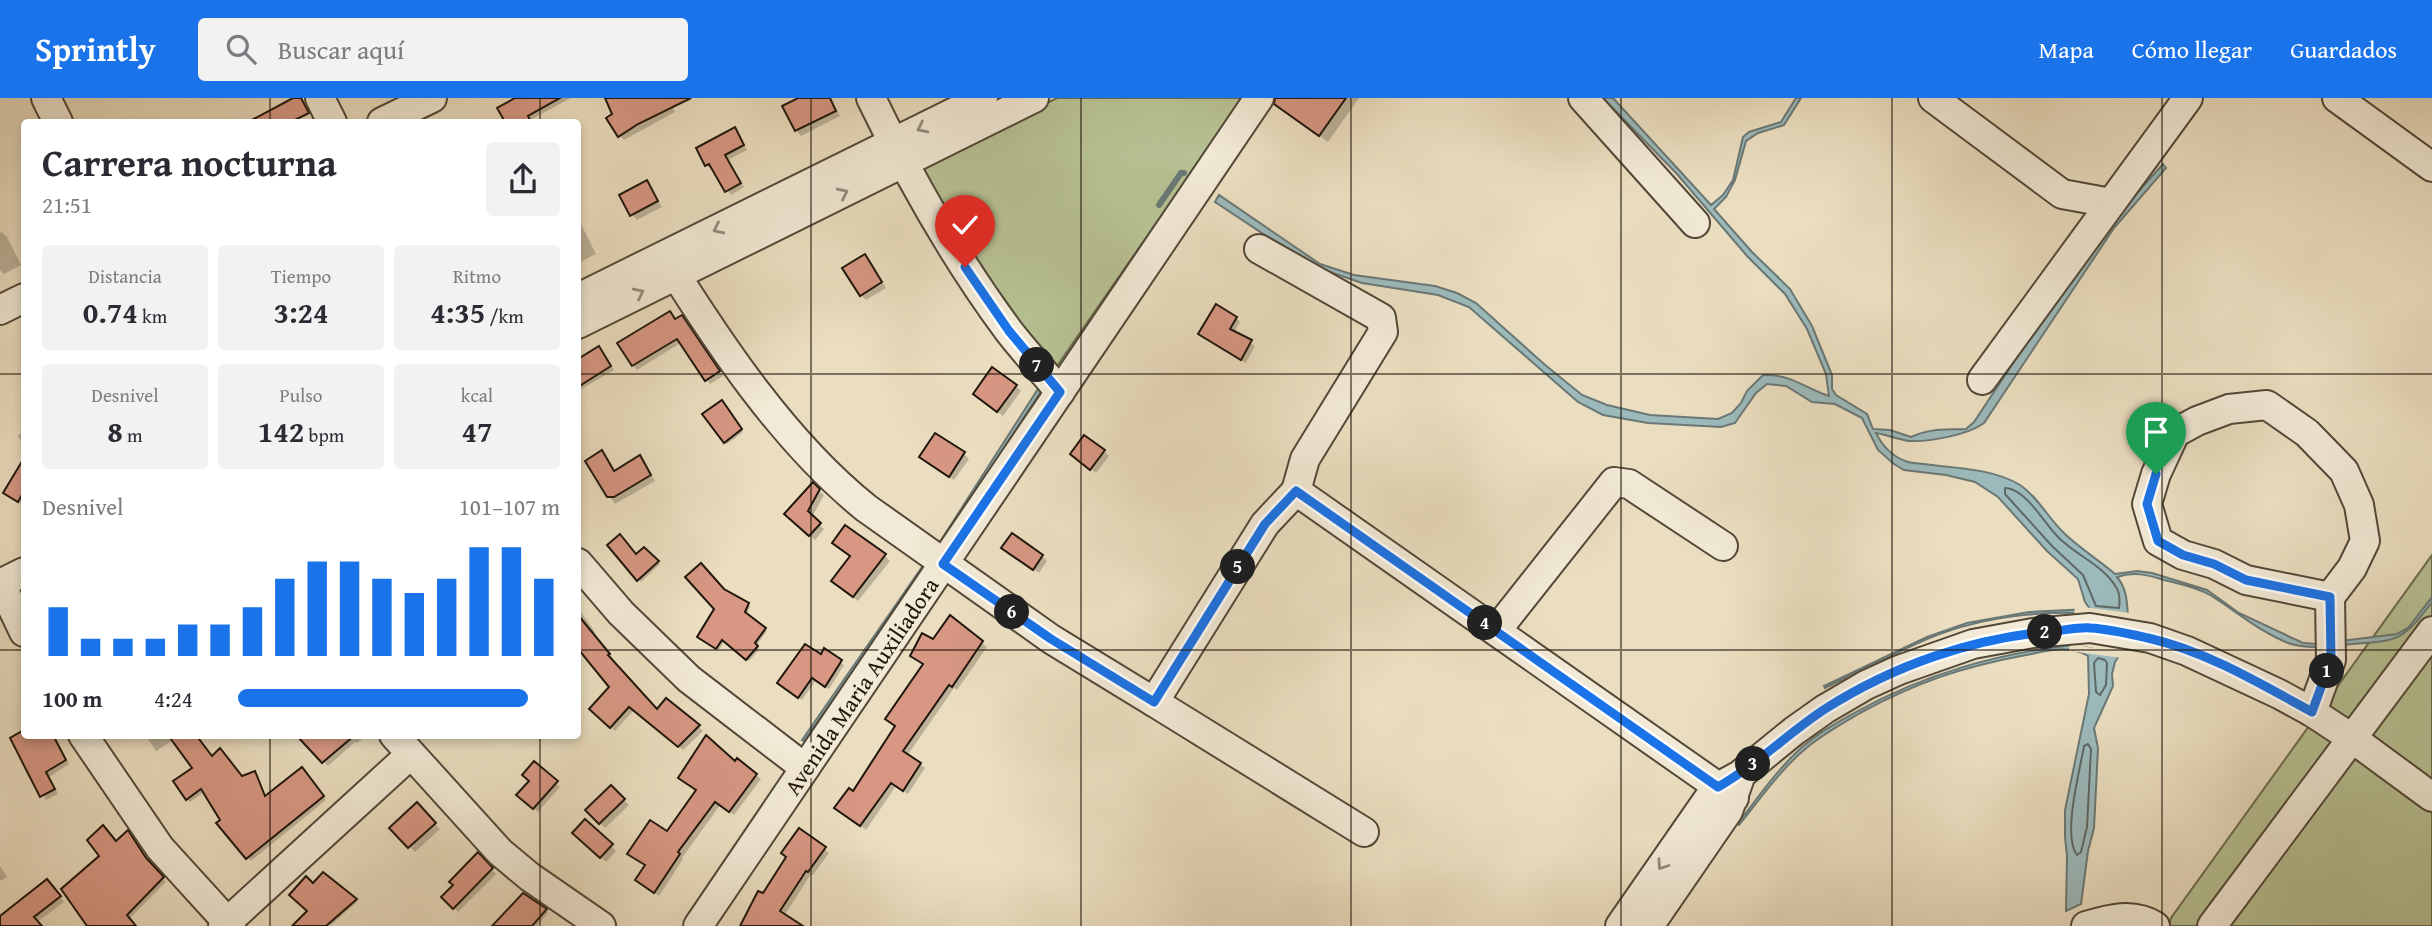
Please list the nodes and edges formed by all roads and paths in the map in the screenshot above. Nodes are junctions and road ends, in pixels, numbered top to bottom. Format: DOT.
graph roads {
  1 [pos="46,98"];
  2 [pos="320,98"];
  3 [pos="432,98"];
  4 [pos="871,98"];
  5 [pos="983,98"];
  6 [pos="1034,98"];
  7 [pos="1259,98"];
  8 [pos="1583,98"];
  9 [pos="1933,98"];
  10 [pos="2188,98"];
  11 [pos="2337,98"];
  12 [pos="56,119"];
  13 [pos="330,119"];
  14 [pos="388,119"];
  15 [pos="898,153"];
  16 [pos="2432,167"];
  17 [pos="2111,203"];
  18 [pos="1695,223"];
  19 [pos="1259,248"];
  20 [pos="670,265"];
  21 [pos="581,297"];
  22 [pos="21,300"];
  23 [pos="0,310"];
  24 [pos="581,322"];
  25 [pos="1982,380"];
  26 [pos="1060,392"];
  27 [pos="1296,491"];
  28 [pos="1723,547"];
  29 [pos="943,564"];
  30 [pos="581,566"];
  31 [pos="21,576"];
  32 [pos="6,593"];
  33 [pos="2330,597"];
  34 [pos="21,626"];
  35 [pos="1496,631"];
  36 [pos="2432,631"];
  37 [pos="1154,702"];
  38 [pos="2312,712"];
  39 [pos="86,739"];
  40 [pos="2353,739"];
  41 [pos="402,745"];
  42 [pos="805,768"];
  43 [pos="1731,787"];
  44 [pos="2432,797"];
  45 [pos="1364,832"];
  46 [pos="2094,923"];
  47 [pos="227,925"];
  48 [pos="601,926"];
  49 [pos="698,926"];
  50 [pos="1620,926"];
  51 [pos="1649,926"];
  52 [pos="2155,926"];
  53 [pos="2212,926"];
  1 -- 12 [label="street"];
  2 -- 13 [label="street"];
  3 -- 14 [label="street"];
  4 -- 15 [label="street"];
  5 -- 15 [label="street, one-way"];
  6 -- 15 [label="street"];
  7 -- 26 [label="street, Avenida Maria Auxiliadora"];
  8 -- 18 [label="street"];
  9 -- 17 [label="street"];
  10 -- 17 [label="street"];
  11 -- 16 [label="street"];
  15 -- 20 [label="street"];
  15 -- 26 [label="street"];
  17 -- 25 [label="street"];
  19 -- 27 [label="street"];
  20 -- 21 [label="street"];
  24 -- 20 [label="street, one-way"];
  20 -- 29 [label="street"];
  22 -- 23 [label="street"];
  26 -- 29 [label="street, Avenida Maria Auxiliadora"];
  27 -- 35 [label="street"];
  27 -- 37 [label="street"];
  28 -- 35 [label="street"];
  29 -- 37 [label="street"];
  29 -- 42 [label="street, Avenida Maria Auxiliadora"];
  30 -- 42 [label="street"];
  31 -- 32 [label="street"];
  32 -- 34 [label="street"];
  33 -- 33 [label="street"];
  33 -- 38 [label="street"];
  35 -- 43 [label="street"];
  36 -- 40 [label="street"];
  37 -- 45 [label="street"];
  38 -- 40 [label="street"];
  38 -- 43 [label="street"];
  39 -- 47 [label="street"];
  40 -- 44 [label="street"];
  40 -- 53 [label="street"];
  41 -- 47 [label="street"];
  41 -- 48 [label="street"];
  42 -- 49 [label="street, Avenida Maria Auxiliadora"];
  43 -- 50 [label="street, one-way"];
  43 -- 51 [label="street"];
  46 -- 52 [label="street"];
}
